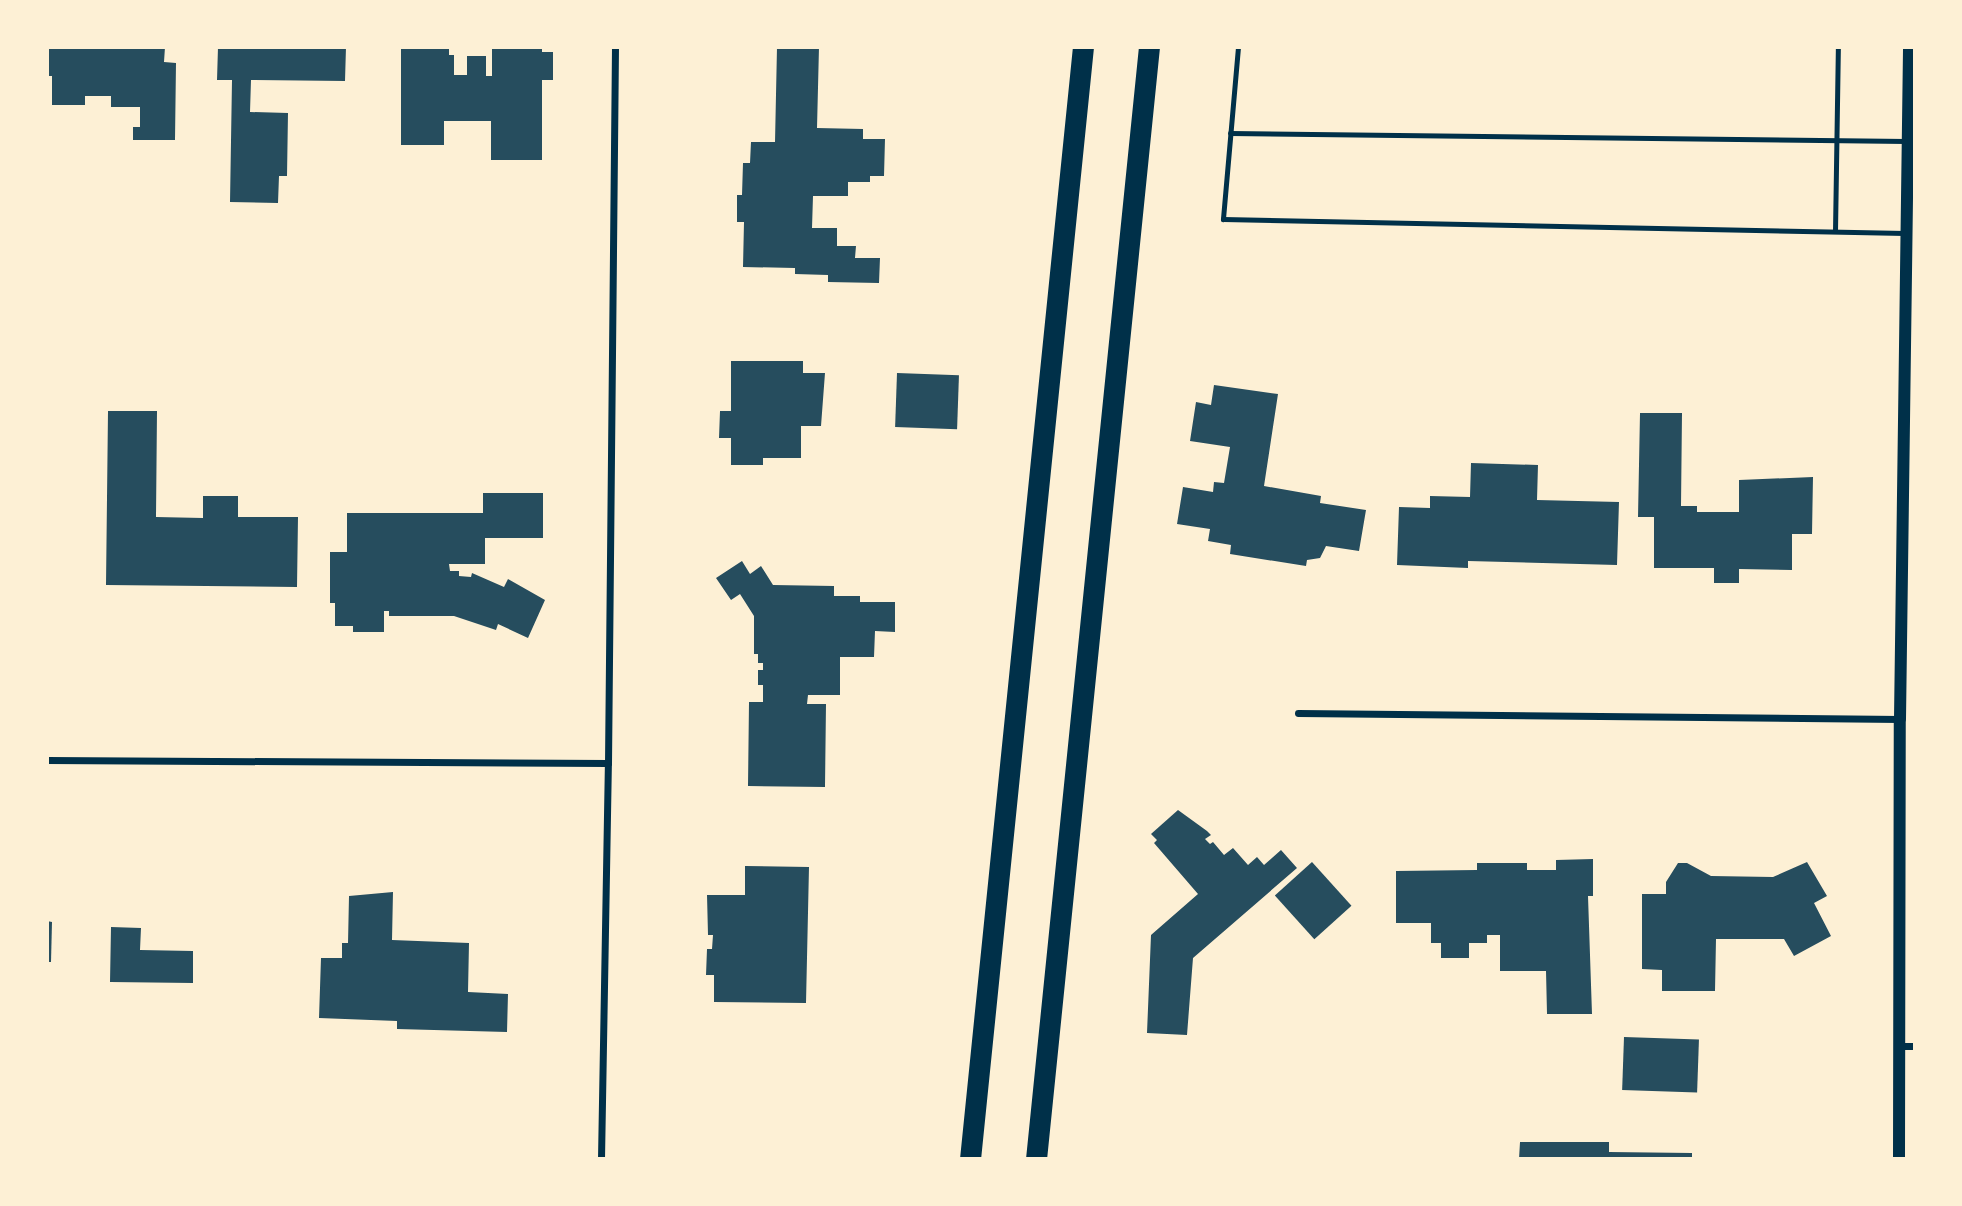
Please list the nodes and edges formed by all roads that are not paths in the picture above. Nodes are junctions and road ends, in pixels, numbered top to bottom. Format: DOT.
graph roads {
  1 [pos="615,47"];
  2 [pos="1083,47"];
  3 [pos="1149,47"];
  4 [pos="1238,47"];
  5 [pos="1838,47"];
  6 [pos="1909,47"];
  7 [pos="1230,133"];
  8 [pos="1838,139"];
  9 [pos="1907,141"];
  10 [pos="1835,231"];
  11 [pos="1909,234"];
  12 [pos="1910,435"];
  13 [pos="1298,713"];
  14 [pos="1900,719"];
  15 [pos="47,760"];
  16 [pos="608,763"];
  17 [pos="1899,1046"];
  18 [pos="1915,1046"];
  19 [pos="601,1159"];
  20 [pos="970,1159"];
  21 [pos="1036,1159"];
  22 [pos="1899,1159"];
  1 -- 16 [label="street"];
  2 -- 20 [label="highway"];
  3 -- 21 [label="highway"];
  4 -- 7 [label="lane"];
  5 -- 8 [label="lane"];
  6 -- 9 [label="street"];
  7 -- 8 [label="lane"];
  7 -- 10 [label="lane"];
  8 -- 9 [label="lane"];
  8 -- 10 [label="lane"];
  9 -- 11 [label="street"];
  10 -- 11 [label="lane"];
  11 -- 12 [label="street"];
  12 -- 14 [label="street"];
  13 -- 14 [label="street"];
  14 -- 17 [label="street"];
  15 -- 16 [label="street"];
  16 -- 19 [label="street"];
  17 -- 18 [label="street"];
  17 -- 22 [label="street"];
}
